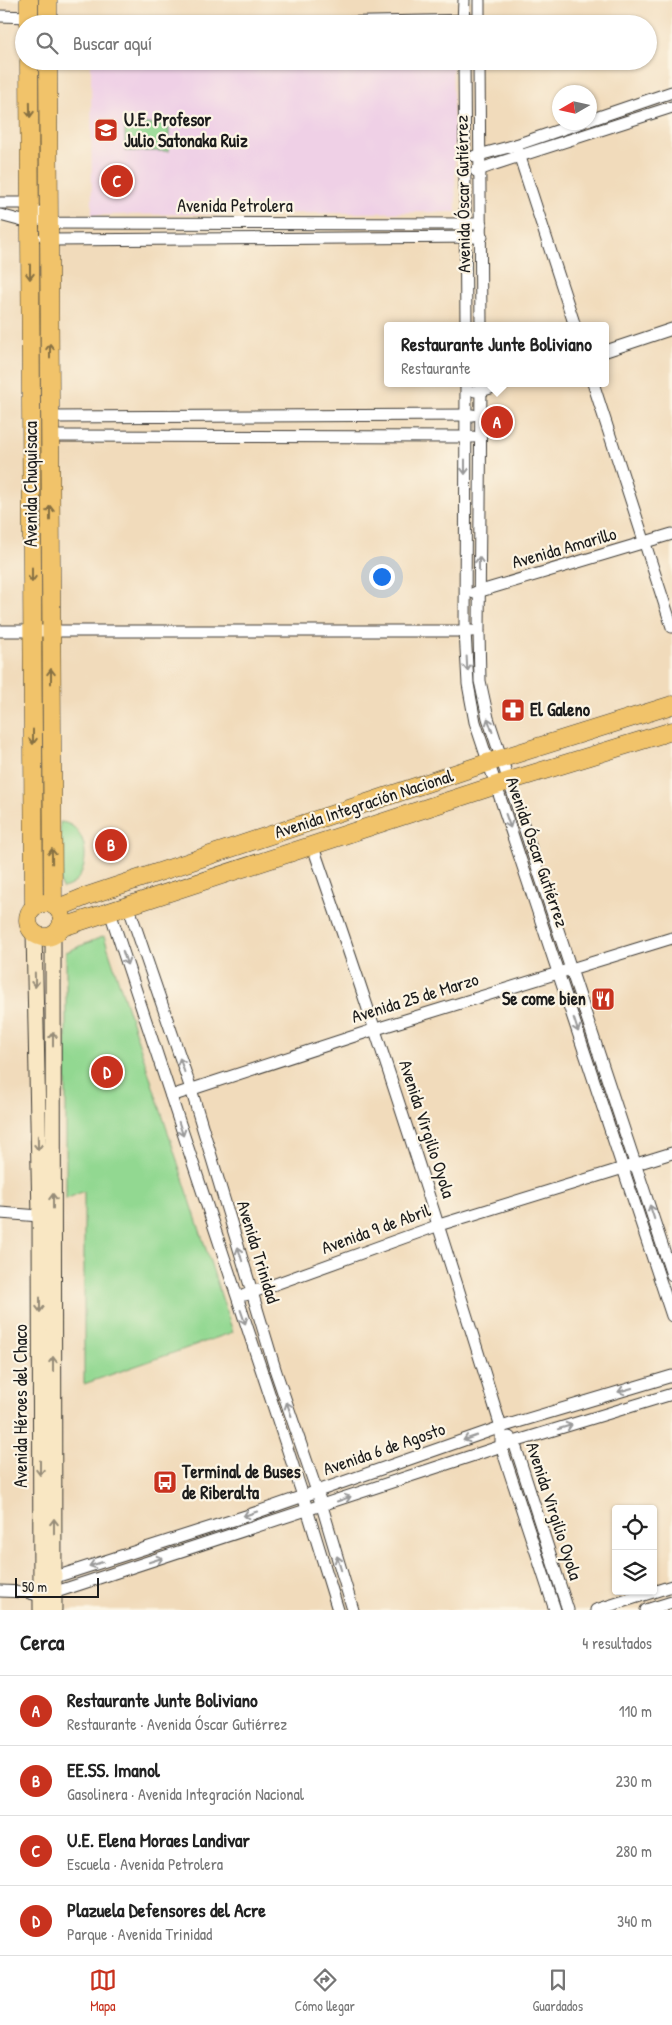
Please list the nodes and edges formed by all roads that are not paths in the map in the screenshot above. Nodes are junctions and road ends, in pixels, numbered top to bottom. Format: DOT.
graph roads {
  1 [pos="48,0"];
  2 [pos="464,0"];
  3 [pos="479,0"];
  4 [pos="29,14"];
  5 [pos="48,15"];
  6 [pos="463,15"];
  7 [pos="479,15"];
  8 [pos="0,16"];
  9 [pos="30,70"];
  10 [pos="48,70"];
  11 [pos="464,70"];
  12 [pos="479,70"];
  13 [pos="672,92"];
  14 [pos="672,107"];
  15 [pos="597,118"];
  16 [pos="565,130"];
  17 [pos="518,151"];
  18 [pos="481,155"];
  19 [pos="465,159"];
  20 [pos="481,169"];
  21 [pos="465,176"];
  22 [pos="0,202"];
  23 [pos="31,202"];
  24 [pos="0,215"];
  25 [pos="30,223"];
  26 [pos="466,224"];
  27 [pos="481,224"];
  28 [pos="51,232"];
  29 [pos="466,236"];
  30 [pos="482,237"];
  31 [pos="466,322"];
  32 [pos="481,322"];
  33 [pos="574,322"];
  34 [pos="672,329"];
  35 [pos="609,350"];
  36 [pos="466,387"];
  37 [pos="481,387"];
  38 [pos="594,387"];
  39 [pos="466,415"];
  40 [pos="480,415"];
  41 [pos="49,417"];
  42 [pos="49,436"];
  43 [pos="466,437"];
  44 [pos="480,437"];
  45 [pos="672,534"];
  46 [pos="644,543"];
  47 [pos="480,591"];
  48 [pos="465,596"];
  49 [pos="672,627"];
  50 [pos="32,630"];
  51 [pos="51,630"];
  52 [pos="0,631"];
  53 [pos="465,631"];
  54 [pos="479,631"];
  55 [pos="672,705"];
  56 [pos="672,731"];
  57 [pos="495,760"];
  58 [pos="502,783"];
  59 [pos="312,844"];
  60 [pos="56,906"];
  61 [pos="128,906"];
  62 [pos="34,908"];
  63 [pos="110,912"];
  64 [pos="57,931"];
  65 [pos="34,932"];
  66 [pos="672,938"];
  67 [pos="572,968"];
  68 [pos="559,972"];
  69 [pos="376,1029"];
  70 [pos="191,1090"];
  71 [pos="171,1096"];
  72 [pos="672,1153"];
  73 [pos="636,1165"];
  74 [pos="622,1168"];
  75 [pos="0,1213"];
  76 [pos="40,1216"];
  77 [pos="439,1225"];
  78 [pos="672,1274"];
  79 [pos="252,1292"];
  80 [pos="237,1298"];
  81 [pos="672,1316"];
  82 [pos="672,1376"];
  83 [pos="672,1394"];
  84 [pos="500,1427"];
  85 [pos="514,1442"];
  86 [pos="502,1446"];
  87 [pos="317,1491"];
  88 [pos="303,1496"];
  89 [pos="322,1506"];
  90 [pos="307,1511"];
  91 [pos="672,1586"];
  92 [pos="0,1591"];
  93 [pos="46,1591"];
  94 [pos="672,1602"];
  95 [pos="54,1610"];
  96 [pos="338,1610"];
  97 [pos="353,1610"];
  98 [pos="554,1610"];
  99 [pos="568,1610"];
  100 [pos="596,1610"];
  101 [pos="646,1610"];
  1 -- 5 [label="main road"];
  2 -- 6 [label="street"];
  3 -- 7 [label="street"];
  4 -- 8 [label="street"];
  9 -- 23 [label="main road, Avenida Chuquisaca, one-way"];
  10 -- 28 [label="main road, Avenida Chuquisaca"];
  11 -- 19 [label="street, Avenida Óscar Gutiérrez"];
  12 -- 18 [label="street, Avenida Óscar Gutiérrez"];
  13 -- 15 [label="street"];
  14 -- 17 [label="street"];
  16 -- 17 [label="street"];
  17 -- 18 [label="street"];
  17 -- 20 [label="street"];
  17 -- 33 [label="street"];
  18 -- 19 [label="street"];
  18 -- 20 [label="street, Avenida Óscar Gutiérrez"];
  19 -- 21 [label="street, Avenida Óscar Gutiérrez"];
  20 -- 21 [label="street"];
  20 -- 27 [label="street, Avenida Óscar Gutiérrez"];
  21 -- 26 [label="street, Avenida Óscar Gutiérrez"];
  22 -- 23 [label="street"];
  23 -- 25 [label="main road, Avenida Chuquisaca"];
  23 -- 28 [label="street"];
  24 -- 25 [label="street"];
  25 -- 28 [label="street"];
  25 -- 50 [label="main road, Avenida Chuquisaca, one-way"];
  26 -- 27 [label="street, Avenida Petrolera"];
  26 -- 28 [label="street, Avenida Petrolera"];
  26 -- 29 [label="street, Avenida Óscar Gutiérrez"];
  27 -- 30 [label="street, Avenida Óscar Gutiérrez"];
  28 -- 29 [label="street, Avenida Petrolera"];
  41 -- 28 [label="main road, Avenida Chuquisaca, one-way"];
  29 -- 30 [label="street, Avenida Petrolera"];
  29 -- 31 [label="street, Avenida Óscar Gutiérrez"];
  30 -- 32 [label="street, Avenida Óscar Gutiérrez"];
  34 -- 35 [label="street"];
  36 -- 37 [label="street"];
  36 -- 39 [label="street, Avenida Óscar Gutiérrez"];
  37 -- 40 [label="street, Avenida Óscar Gutiérrez"];
  38 -- 46 [label="street"];
  39 -- 40 [label="street"];
  39 -- 41 [label="street"];
  39 -- 43 [label="street, Avenida Óscar Gutiérrez"];
  40 -- 44 [label="street, Avenida Óscar Gutiérrez"];
  41 -- 42 [label="main road, Avenida Chuquisaca"];
  42 -- 43 [label="street"];
  51 -- 42 [label="main road, Avenida Chuquisaca, one-way"];
  43 -- 44 [label="street"];
  43 -- 48 [label="street, Avenida Óscar Gutiérrez, one-way"];
  47 -- 44 [label="street, Avenida Óscar Gutiérrez, one-way"];
  45 -- 46 [label="street, Avenida Amarillo"];
  46 -- 47 [label="street, Avenida Amarillo"];
  46 -- 49 [label="street"];
  47 -- 48 [label="street, Avenida Amarillo"];
  47 -- 54 [label="street, Avenida Óscar Gutiérrez"];
  48 -- 53 [label="street, Avenida Óscar Gutiérrez"];
  50 -- 51 [label="street"];
  50 -- 52 [label="street"];
  50 -- 62 [label="main road, Avenida Chuquisaca, one-way"];
  51 -- 53 [label="street"];
  60 -- 51 [label="main road, Avenida Chuquisaca, one-way"];
  53 -- 54 [label="street"];
  53 -- 57 [label="street, Avenida Óscar Gutiérrez, one-way"];
  57 -- 54 [label="street, Avenida Óscar Gutiérrez, one-way"];
  55 -- 57 [label="main road, Avenida Integración Nacional"];
  56 -- 58 [label="main road, Avenida Integración Nacional"];
  57 -- 58 [label="street, Avenida Óscar Gutiérrez"];
  57 -- 60 [label="main road, Avenida Integración Nacional"];
  58 -- 59 [label="main road, Avenida Integración Nacional"];
  58 -- 67 [label="street, Avenida Óscar Gutiérrez"];
  58 -- 68 [label="street, Avenida Óscar Gutiérrez, one-way"];
  59 -- 61 [label="main road, Avenida Integración Nacional"];
  59 -- 69 [label="street, Avenida Virgilio Oyola"];
  60 -- 62 [label="main road"];
  60 -- 64 [label="main road"];
  61 -- 63 [label="main road, Avenida Integración Nacional"];
  70 -- 61 [label="street, Avenida Trinidad, one-way"];
  62 -- 65 [label="main road"];
  63 -- 64 [label="main road, Avenida Integración Nacional"];
  63 -- 71 [label="street, Avenida Trinidad, one-way"];
  64 -- 65 [label="main road"];
  93 -- 64 [label="main road, Avenida Héroes del Chaco, one-way"];
  65 -- 76 [label="main road, Avenida Héroes del Chaco, one-way"];
  66 -- 67 [label="street, Avenida 25 de Marzo"];
  67 -- 68 [label="street, Avenida 25 de Marzo"];
  67 -- 73 [label="street, Avenida Óscar Gutiérrez"];
  68 -- 69 [label="street, Avenida 25 de Marzo"];
  68 -- 74 [label="street, Avenida Óscar Gutiérrez, one-way"];
  69 -- 70 [label="street, Avenida 25 de Marzo"];
  69 -- 77 [label="street, Avenida Virgilio Oyola"];
  70 -- 71 [label="street, Avenida 25 de Marzo"];
  79 -- 70 [label="street, Avenida Trinidad, one-way"];
  71 -- 80 [label="street, Avenida Trinidad, one-way"];
  72 -- 73 [label="street, Avenida 9 de Abril"];
  73 -- 74 [label="street, Avenida 9 de Abril"];
  78 -- 73 [label="street, Avenida Óscar Gutiérrez, one-way"];
  74 -- 77 [label="street, Avenida 9 de Abril"];
  74 -- 81 [label="street, Avenida Óscar Gutiérrez"];
  75 -- 76 [label="street"];
  76 -- 93 [label="main road, Avenida Héroes del Chaco, one-way"];
  77 -- 79 [label="street, Avenida 9 de Abril"];
  77 -- 84 [label="street, Avenida Virgilio Oyola"];
  79 -- 80 [label="street, Avenida 9 de Abril"];
  87 -- 79 [label="street, Avenida Trinidad, one-way"];
  80 -- 88 [label="street, Avenida Trinidad, one-way"];
  82 -- 84 [label="street, Avenida 6 de Agosto, one-way"];
  85 -- 83 [label="street, Avenida 6 de Agosto, one-way"];
  84 -- 85 [label="street, Avenida Virgilio Oyola"];
  84 -- 86 [label="street, Avenida Virgilio Oyola"];
  84 -- 87 [label="street, Avenida 6 de Agosto, one-way"];
  85 -- 86 [label="street, Avenida 6 de Agosto"];
  85 -- 99 [label="street, Avenida Virgilio Oyola"];
  89 -- 86 [label="street, Avenida 6 de Agosto, one-way"];
  86 -- 98 [label="street, Avenida Virgilio Oyola"];
  87 -- 88 [label="street, Avenida 6 de Agosto"];
  87 -- 89 [label="street, Avenida Trinidad"];
  88 -- 90 [label="street, Avenida Trinidad"];
  88 -- 93 [label="street, Avenida 6 de Agosto, one-way"];
  89 -- 90 [label="street, Avenida 6 de Agosto"];
  97 -- 89 [label="street, Avenida Trinidad, one-way"];
  93 -- 90 [label="street, Avenida 6 de Agosto, one-way"];
  90 -- 96 [label="street, Avenida Trinidad"];
  91 -- 100 [label="street"];
  92 -- 93 [label="street, Avenida 6 de Agosto"];
  93 -- 95 [label="main road, Avenida Héroes del Chaco"];
  94 -- 101 [label="street"];
}
